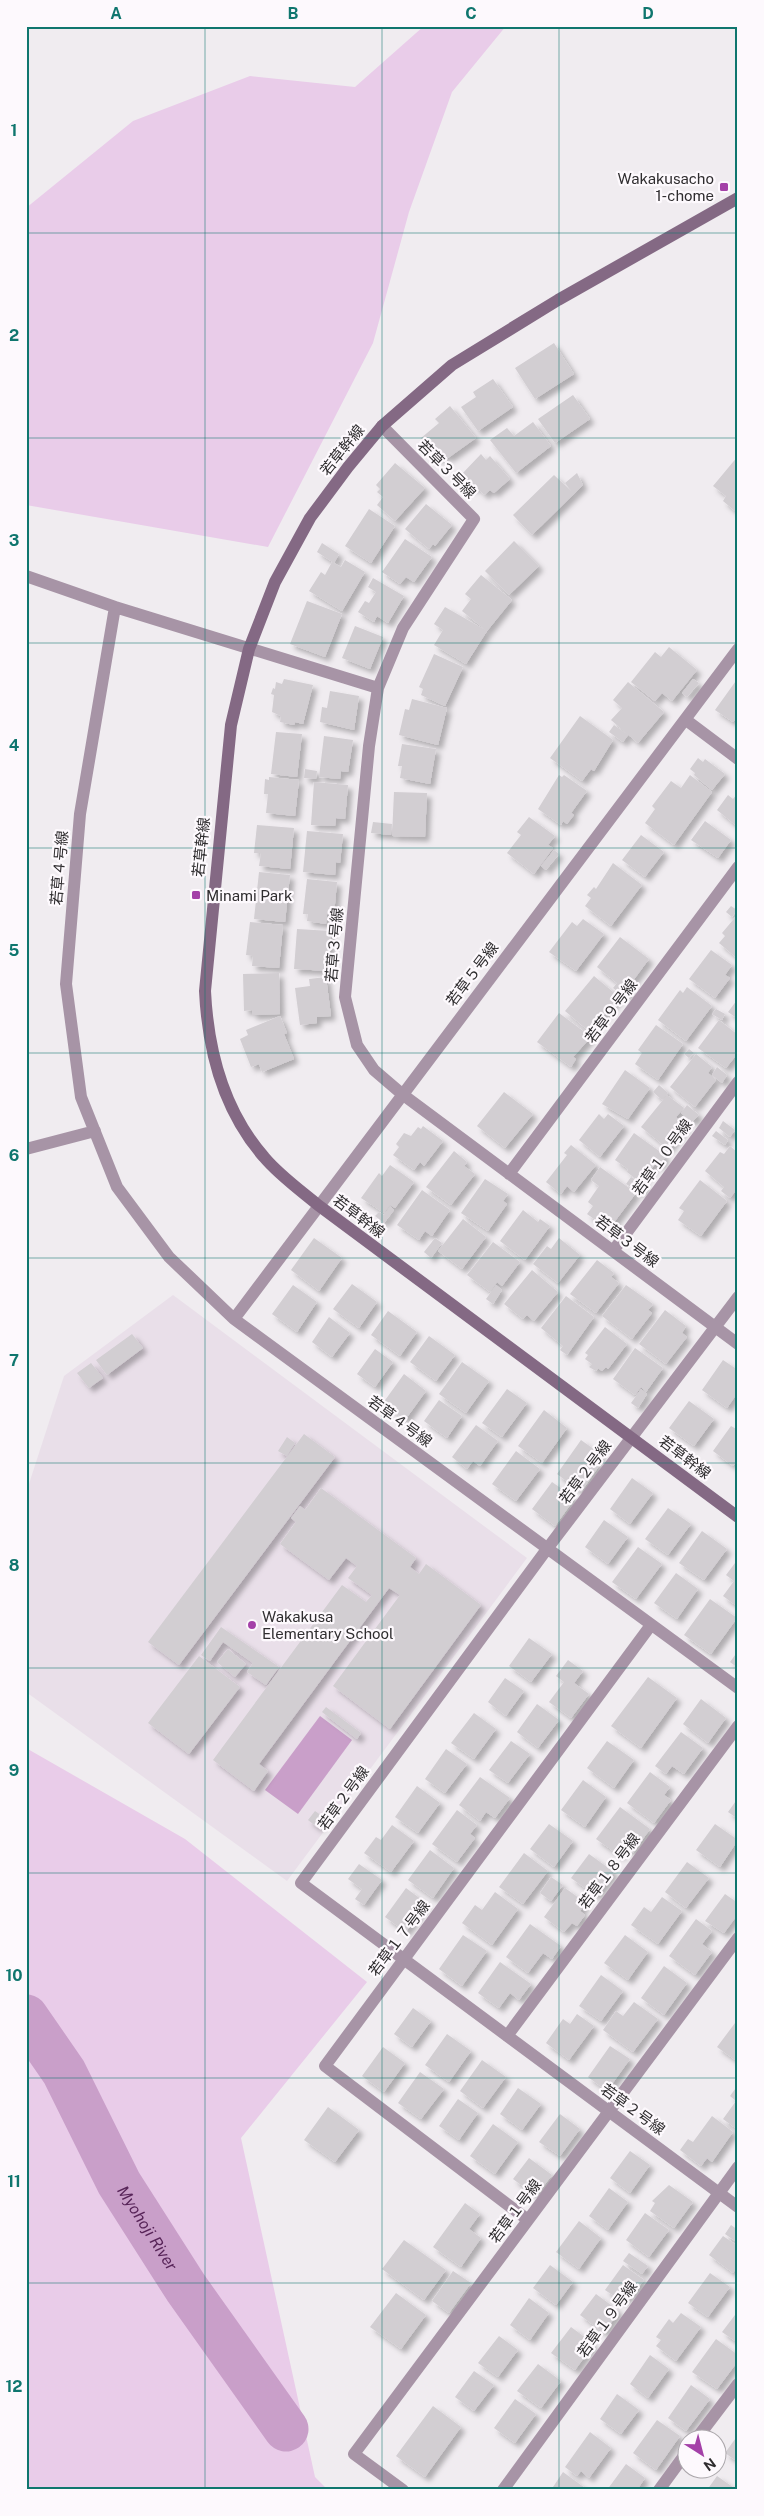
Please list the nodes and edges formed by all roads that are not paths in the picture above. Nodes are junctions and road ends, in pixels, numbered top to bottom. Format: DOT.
graph roads {
  1 [pos="738,198"];
  2 [pos="382,426"];
  3 [pos="26,576"];
  4 [pos="115,606"];
  5 [pos="249,649"];
  6 [pos="738,650"];
  7 [pos="378,688"];
  8 [pos="686,720"];
  9 [pos="738,759"];
  10 [pos="738,867"];
  11 [pos="738,1082"];
  12 [pos="402,1094"];
  13 [pos="94,1131"];
  14 [pos="26,1149"];
  15 [pos="509,1174"];
  16 [pos="318,1205"];
  17 [pos="613,1251"];
  18 [pos="738,1297"];
  19 [pos="234,1319"];
  20 [pos="715,1327"];
  21 [pos="738,1344"];
  22 [pos="631,1438"];
  23 [pos="738,1517"];
  24 [pos="547,1549"];
  25 [pos="651,1625"];
  26 [pos="738,1688"];
  27 [pos="738,1726"];
  28 [pos="738,1938"];
  29 [pos="404,1959"];
  30 [pos="507,2036"];
  31 [pos="608,2112"];
  32 [pos="738,2167"];
  33 [pos="719,2193"];
  34 [pos="738,2207"];
  35 [pos="528,2220"];
  36 [pos="738,2384"];
  37 [pos="705,2428"];
  38 [pos="676,2467"];
  39 [pos="403,2490"];
  40 [pos="503,2490"];
  41 [pos="659,2490"];
  1 -- 2 [label="street, 若草幹線"];
  2 -- 5 [label="street, 若草幹線"];
  2 -- 7 [label="street, 若草３号線"];
  3 -- 4 [label="street"];
  4 -- 5 [label="street"];
  4 -- 13 [label="street, 若草４号線"];
  5 -- 7 [label="street"];
  5 -- 16 [label="street, 若草幹線"];
  6 -- 8 [label="street, 若草５号線"];
  7 -- 12 [label="street, 若草３号線"];
  8 -- 9 [label="street"];
  8 -- 12 [label="street, 若草５号線"];
  10 -- 15 [label="street, 若草９号線"];
  11 -- 17 [label="street, 若草１０号線"];
  12 -- 15 [label="street, 若草３号線"];
  12 -- 16 [label="street, 若草５号線"];
  13 -- 14 [label="street"];
  13 -- 19 [label="street, 若草４号線"];
  15 -- 17 [label="street, 若草３号線"];
  16 -- 19 [label="street, 若草５号線"];
  16 -- 22 [label="street, 若草幹線"];
  17 -- 20 [label="street, 若草３号線"];
  18 -- 20 [label="street, 若草２号線"];
  19 -- 24 [label="street, 若草４号線"];
  20 -- 21 [label="street, 若草３号線"];
  20 -- 22 [label="street, 若草２号線"];
  22 -- 23 [label="street, 若草幹線"];
  22 -- 24 [label="street, 若草２号線"];
  24 -- 25 [label="street, 若草４号線"];
  24 -- 29 [label="street, 若草２号線"];
  25 -- 26 [label="street, 若草４号線"];
  25 -- 29 [label="street, 若草１７号線"];
  27 -- 30 [label="street, 若草１８号線"];
  28 -- 31 [label="street, 若草１号線"];
  29 -- 30 [label="street, 若草２号線"];
  29 -- 35 [label="street, 若草１７号線"];
  30 -- 31 [label="street, 若草２号線"];
  31 -- 33 [label="street, 若草２号線"];
  31 -- 35 [label="street, 若草１号線"];
  32 -- 33 [label="street, 若草１９号線"];
  33 -- 34 [label="street, 若草２号線"];
  33 -- 40 [label="street, 若草１９号線"];
  35 -- 39 [label="street, 若草１号線"];
  36 -- 37 [label="street"];
  38 -- 41 [label="street"];
}
